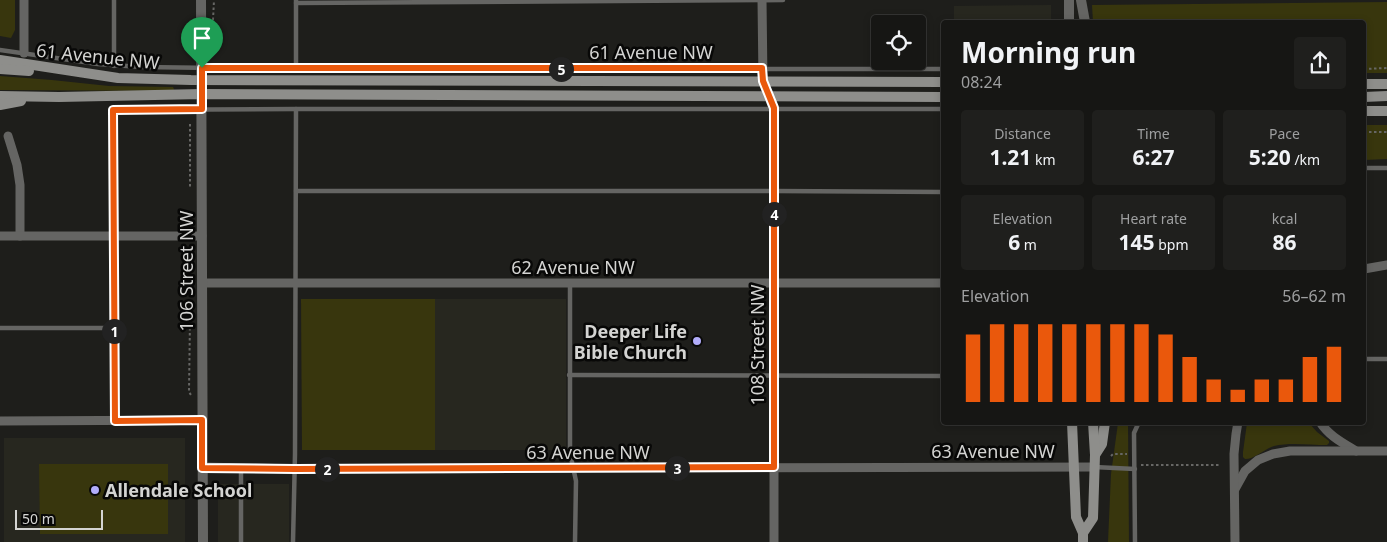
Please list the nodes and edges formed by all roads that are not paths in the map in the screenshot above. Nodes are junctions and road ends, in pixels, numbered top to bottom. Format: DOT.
graph roads {
  1 [pos="24,0"];
  2 [pos="114,0"];
  3 [pos="202,0"];
  4 [pos="762,0"];
  5 [pos="783,0"];
  6 [pos="1069,0"];
  7 [pos="1082,0"];
  8 [pos="554,1"];
  9 [pos="296,2"];
  10 [pos="1069,20"];
  11 [pos="1085,20"];
  12 [pos="0,50"];
  13 [pos="24,53"];
  14 [pos="0,60"];
  15 [pos="114,66"];
  16 [pos="202,68"];
  17 [pos="762,68"];
  18 [pos="0,69"];
  19 [pos="296,69"];
  20 [pos="941,69"];
  21 [pos="94,76"];
  22 [pos="202,80"];
  23 [pos="763,81"];
  24 [pos="941,82"];
  25 [pos="1366,84"];
  26 [pos="1387,84"];
  27 [pos="202,94"];
  28 [pos="768,95"];
  29 [pos="0,96"];
  30 [pos="1387,96"];
  31 [pos="59,97"];
  32 [pos="941,97"];
  33 [pos="1366,97"];
  34 [pos="0,105"];
  35 [pos="774,108"];
  36 [pos="202,109"];
  37 [pos="296,109"];
  38 [pos="941,109"];
  39 [pos="1366,111"];
  40 [pos="1387,111"];
  41 [pos="8,136"];
  42 [pos="1366,168"];
  43 [pos="1387,168"];
  44 [pos="296,191"];
  45 [pos="774,191"];
  46 [pos="941,192"];
  47 [pos="113,235"];
  48 [pos="0,236"];
  49 [pos="20,236"];
  50 [pos="202,236"];
  51 [pos="1387,265"];
  52 [pos="1366,270"];
  53 [pos="570,282"];
  54 [pos="202,283"];
  55 [pos="297,283"];
  56 [pos="774,283"];
  57 [pos="941,283"];
  58 [pos="0,328"];
  59 [pos="114,328"];
  60 [pos="1366,359"];
  61 [pos="1387,359"];
  62 [pos="569,375"];
  63 [pos="774,375"];
  64 [pos="941,376"];
  65 [pos="202,420"];
  66 [pos="0,421"];
  67 [pos="115,421"];
  68 [pos="1072,425"];
  69 [pos="1093,425"];
  70 [pos="1105,425"];
  71 [pos="1138,425"];
  72 [pos="1238,425"];
  73 [pos="1322,425"];
  74 [pos="1356,451"];
  75 [pos="1387,451"];
  76 [pos="1095,455"];
  77 [pos="1075,466"];
  78 [pos="774,467"];
  79 [pos="1094,467"];
  80 [pos="1135,467"];
  81 [pos="202,468"];
  82 [pos="241,468"];
  83 [pos="573,468"];
  84 [pos="295,469"];
  85 [pos="1235,488"];
  86 [pos="1083,537"];
  87 [pos="203,542"];
  88 [pos="241,542"];
  89 [pos="293,542"];
  90 [pos="575,542"];
  91 [pos="774,542"];
  92 [pos="1135,542"];
  93 [pos="1234,542"];
  1 -- 13 [label="street"];
  2 -- 15 [label="lane"];
  3 -- 16 [label="street, 106 Street NW"];
  4 -- 5 [label="lane"];
  4 -- 8 [label="lane"];
  4 -- 17 [label="street, 108 Street NW"];
  6 -- 10 [label="street"];
  7 -- 11 [label="street"];
  8 -- 9 [label="lane"];
  9 -- 19 [label="lane"];
  12 -- 13 [label="lane, 61 Avenue NW"];
  13 -- 15 [label="lane, 61 Avenue NW"];
  14 -- 21 [label="main road, 61 Avenue NW"];
  15 -- 16 [label="lane, 61 Avenue NW"];
  16 -- 19 [label="lane, 61 Avenue NW"];
  16 -- 22 [label="street, 106 Street NW"];
  17 -- 19 [label="lane, 61 Avenue NW"];
  17 -- 20 [label="lane, 61 Avenue NW"];
  17 -- 23 [label="street, 108 Street NW"];
  18 -- 21 [label="main road"];
  21 -- 22 [label="main road, 61 Avenue NW"];
  22 -- 23 [label="main road, 61 Avenue NW"];
  22 -- 27 [label="street, 106 Street NW"];
  23 -- 24 [label="main road, 61 Avenue NW"];
  23 -- 28 [label="street, 108 Street NW"];
  25 -- 26 [label="main road"];
  27 -- 28 [label="main road, 61 Avenue NW"];
  27 -- 31 [label="main road, 61 Avenue NW"];
  27 -- 36 [label="street, 106 Street NW"];
  28 -- 32 [label="main road, 61 Avenue NW"];
  28 -- 35 [label="street, 108 Street NW"];
  29 -- 31 [label="main road, 61 Avenue NW"];
  30 -- 33 [label="main road"];
  31 -- 34 [label="main road"];
  35 -- 37 [label="lane"];
  35 -- 38 [label="lane"];
  35 -- 45 [label="street, 108 Street NW"];
  36 -- 37 [label="lane"];
  36 -- 47 [label="lane"];
  36 -- 50 [label="street, 106 Street NW"];
  37 -- 44 [label="lane"];
  39 -- 40 [label="main road"];
  41 -- 49 [label="street"];
  42 -- 43 [label="lane"];
  44 -- 45 [label="lane"];
  44 -- 55 [label="lane"];
  45 -- 46 [label="lane"];
  45 -- 56 [label="street, 108 Street NW"];
  47 -- 49 [label="street"];
  47 -- 50 [label="street"];
  47 -- 59 [label="lane"];
  48 -- 49 [label="street"];
  50 -- 54 [label="street, 106 Street NW"];
  51 -- 52 [label="street"];
  53 -- 55 [label="street, 62 Avenue NW"];
  53 -- 56 [label="street, 62 Avenue NW"];
  53 -- 62 [label="lane"];
  54 -- 55 [label="street, 62 Avenue NW"];
  54 -- 65 [label="street, 106 Street NW"];
  55 -- 84 [label="lane"];
  56 -- 57 [label="street, 62 Avenue NW"];
  56 -- 63 [label="street, 108 Street NW"];
  58 -- 59 [label="lane"];
  59 -- 67 [label="lane"];
  60 -- 61 [label="lane"];
  62 -- 63 [label="lane"];
  62 -- 83 [label="lane"];
  63 -- 64 [label="lane"];
  63 -- 78 [label="street, 108 Street NW"];
  65 -- 67 [label="street"];
  65 -- 81 [label="street, 106 Street NW"];
  66 -- 67 [label="street"];
  68 -- 77 [label="main road"];
  69 -- 76 [label="main road"];
  70 -- 76 [label="main road"];
  71 -- 80 [label="lane"];
  72 -- 85 [label="street"];
  73 -- 74 [label="street"];
  74 -- 75 [label="street"];
  74 -- 85 [label="street"];
  76 -- 79 [label="main road"];
  77 -- 78 [label="street, 63 Avenue NW"];
  77 -- 79 [label="street, 63 Avenue NW"];
  77 -- 86 [label="main road"];
  78 -- 83 [label="street, 63 Avenue NW"];
  78 -- 91 [label="street, 108 Street NW"];
  79 -- 80 [label="lane"];
  79 -- 86 [label="main road"];
  80 -- 92 [label="lane"];
  81 -- 82 [label="street, 63 Avenue NW"];
  81 -- 87 [label="street, 106 Street NW"];
  82 -- 84 [label="street, 63 Avenue NW"];
  82 -- 88 [label="lane"];
  83 -- 84 [label="street, 63 Avenue NW"];
  83 -- 90 [label="lane"];
  84 -- 89 [label="lane"];
  85 -- 93 [label="street"];
}
